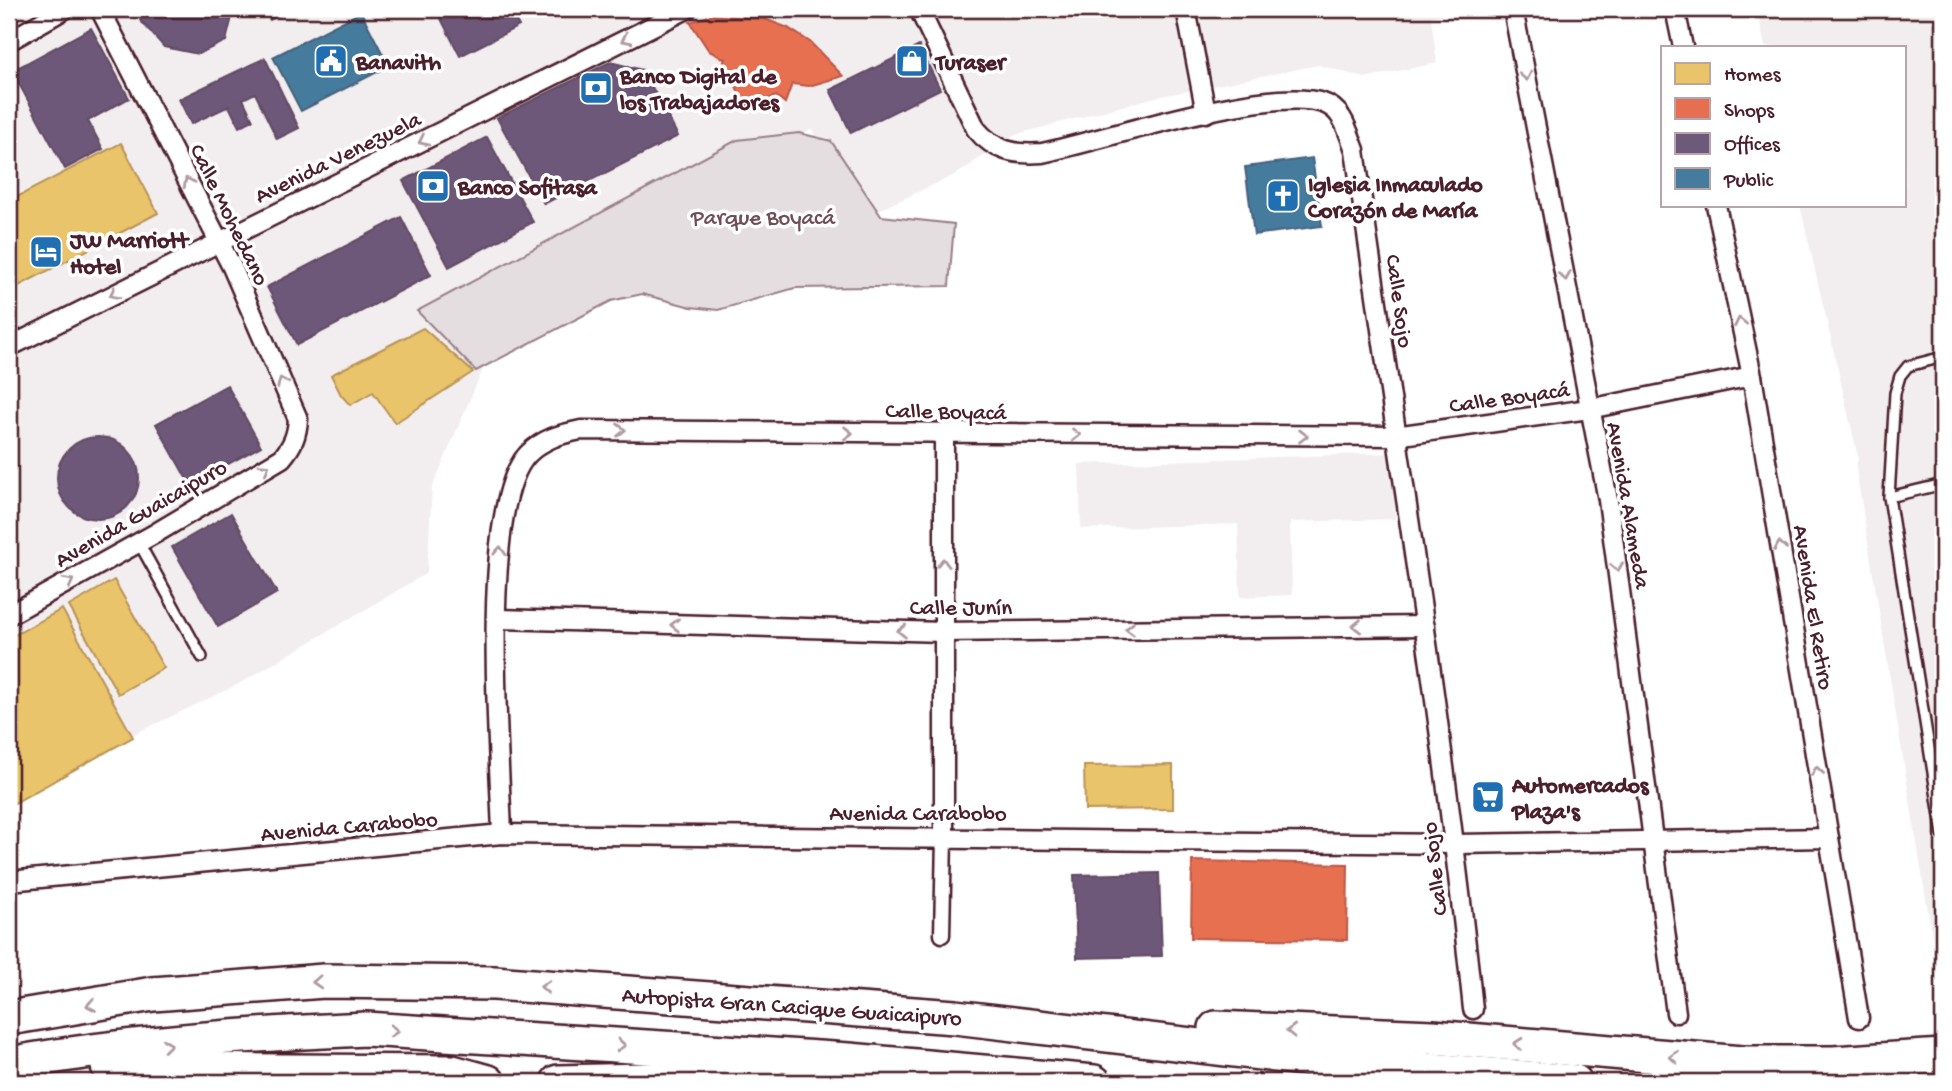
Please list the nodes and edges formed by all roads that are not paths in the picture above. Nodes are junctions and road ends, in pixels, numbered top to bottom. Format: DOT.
graph roads {
  1 [pos="65,9"];
  2 [pos="100,9"];
  3 [pos="687,9"];
  4 [pos="919,9"];
  5 [pos="1186,9"];
  6 [pos="1513,9"];
  7 [pos="1675,9"];
  8 [pos="9,41"];
  9 [pos="1683,46"];
  10 [pos="1206,113"];
  11 [pos="1716,206"];
  12 [pos="219,243"];
  13 [pos="9,347"];
  14 [pos="1943,357"];
  15 [pos="1752,376"];
  16 [pos="1589,409"];
  17 [pos="944,435"];
  18 [pos="1395,436"];
  19 [pos="293,446"];
  20 [pos="1943,484"];
  21 [pos="1889,497"];
  22 [pos="139,543"];
  23 [pos="9,615"];
  24 [pos="497,619"];
  25 [pos="1425,626"];
  26 [pos="942,632"];
  27 [pos="202,657"];
  28 [pos="502,834"];
  29 [pos="1943,835"];
  30 [pos="944,836"];
  31 [pos="1829,838"];
  32 [pos="1656,842"];
  33 [pos="1456,844"];
  34 [pos="9,881"];
  35 [pos="942,935"];
  36 [pos="1473,1009"];
  37 [pos="1676,1013"];
  38 [pos="955,1017"];
  39 [pos="9,1018"];
  40 [pos="1859,1018"];
  41 [pos="1943,1036"];
  42 [pos="51,1056"];
  43 [pos="1943,1056"];
  44 [pos="849,1060"];
  45 [pos="1742,1063"];
  46 [pos="9,1064"];
  47 [pos="488,1082"];
  48 [pos="558,1082"];
  49 [pos="1094,1082"];
  50 [pos="1575,1082"];
  1 -- 8 [label="street"];
  12 -- 2 [label="street, Calle Mohedano, one-way"];
  3 -- 12 [label="street, Avenida Venezuela, one-way"];
  4 -- 10 [label="street, Calle Sojo"];
  5 -- 10 [label="street"];
  6 -- 16 [label="street, Avenida Alameda, one-way"];
  7 -- 9 [label="street"];
  10 -- 18 [label="street, Calle Sojo"];
  15 -- 11 [label="street, Avenida El Retiro, one-way"];
  12 -- 13 [label="street, Avenida Venezuela, one-way"];
  19 -- 12 [label="street, Calle Mohedano, one-way"];
  14 -- 21 [label="lane"];
  15 -- 16 [label="street, Calle Boyacá"];
  31 -- 15 [label="street, Avenida El Retiro, one-way"];
  16 -- 18 [label="street, Calle Boyacá"];
  16 -- 32 [label="street, Avenida Alameda, one-way"];
  17 -- 18 [label="street, Calle Boyacá, one-way"];
  24 -- 17 [label="street, Calle Boyacá, one-way"];
  26 -- 17 [label="street, one-way"];
  18 -- 25 [label="street, Calle Sojo"];
  22 -- 19 [label="street, Avenida Guaicaipuro, one-way"];
  20 -- 21 [label="lane"];
  21 -- 29 [label="lane"];
  23 -- 22 [label="street, Avenida Guaicaipuro, one-way"];
  22 -- 27 [label="lane"];
  26 -- 24 [label="street, Calle Junín, one-way"];
  24 -- 28 [label="street, Calle Boyacá"];
  25 -- 26 [label="street, Calle Junín, one-way"];
  25 -- 33 [label="street, Calle Sojo"];
  26 -- 30 [label="street"];
  28 -- 30 [label="street, Avenida Carabobo"];
  28 -- 34 [label="street, Avenida Carabobo"];
  30 -- 33 [label="street, Avenida Carabobo"];
  30 -- 35 [label="street"];
  31 -- 32 [label="street, Avenida Carabobo"];
  31 -- 40 [label="street, Avenida El Retiro"];
  32 -- 33 [label="street, Avenida Carabobo"];
  32 -- 37 [label="street, Avenida Alameda"];
  33 -- 36 [label="street, Calle Sojo"];
  38 -- 39 [label="highway, Autopista Gran Cacique Guaicaipuro, one-way"];
  45 -- 38 [label="highway, one-way"];
  38 -- 50 [label="highway, Autopista Gran Cacique Guaicaipuro"];
  41 -- 45 [label="highway"];
  42 -- 44 [label="highway, one-way"];
  42 -- 46 [label="highway"];
  42 -- 47 [label="highway"];
  43 -- 45 [label="highway"];
  44 -- 48 [label="highway"];
  44 -- 49 [label="highway"];
}
